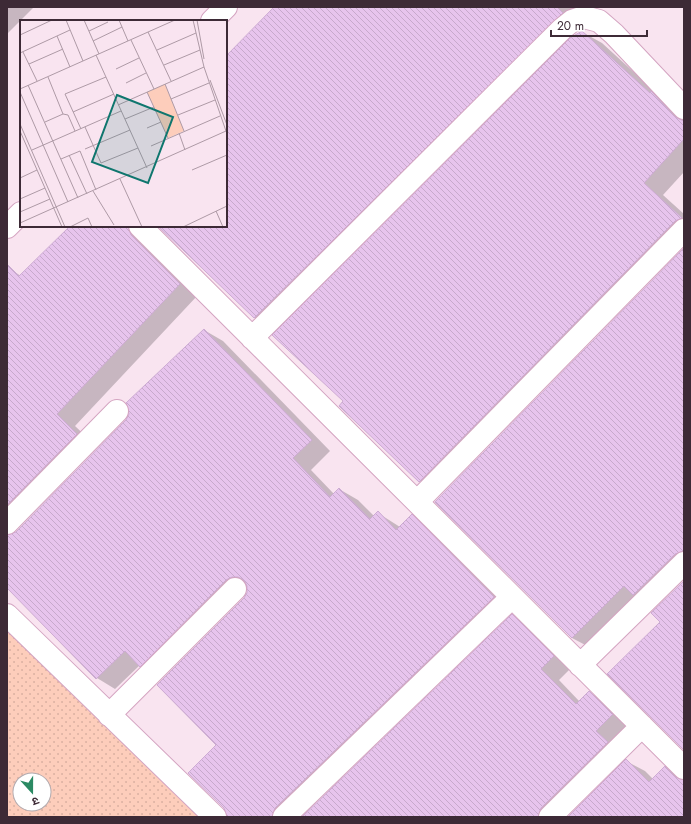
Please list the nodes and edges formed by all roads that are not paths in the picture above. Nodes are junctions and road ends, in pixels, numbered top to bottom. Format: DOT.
graph roads {
  1 [pos="226,7"];
  2 [pos="213,20"];
  3 [pos="684,108"];
  4 [pos="20,214"];
  5 [pos="7,227"];
  6 [pos="141,227"];
  7 [pos="684,230"];
  8 [pos="252,338"];
  9 [pos="117,411"];
  10 [pos="417,502"];
  11 [pos="7,524"];
  12 [pos="684,563"];
  13 [pos="235,589"];
  14 [pos="512,597"];
  15 [pos="7,615"];
  16 [pos="580,665"];
  17 [pos="109,714"];
  18 [pos="642,726"];
  19 [pos="684,768"];
  20 [pos="215,817"];
  21 [pos="284,817"];
  22 [pos="550,817"];
  1 -- 2 [label="street"];
  3 -- 8 [label="street"];
  4 -- 5 [label="street"];
  6 -- 8 [label="street"];
  7 -- 10 [label="street"];
  8 -- 10 [label="street"];
  9 -- 11 [label="street"];
  10 -- 14 [label="street"];
  12 -- 16 [label="street"];
  13 -- 17 [label="street"];
  14 -- 16 [label="street"];
  14 -- 21 [label="street"];
  15 -- 17 [label="street"];
  16 -- 18 [label="street"];
  17 -- 20 [label="street"];
  18 -- 19 [label="street"];
  18 -- 22 [label="street"];
}
